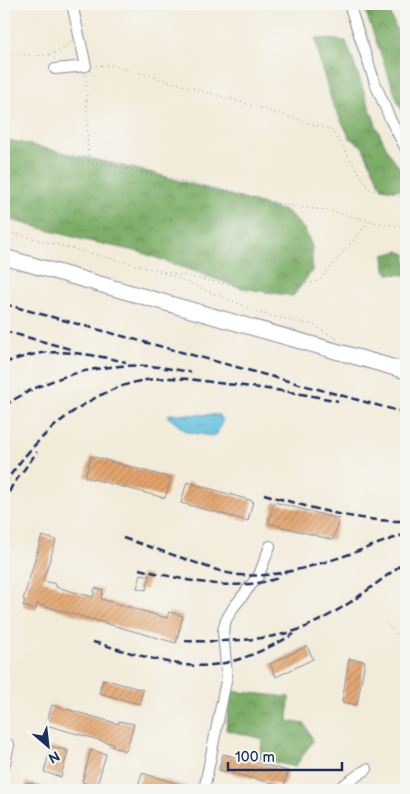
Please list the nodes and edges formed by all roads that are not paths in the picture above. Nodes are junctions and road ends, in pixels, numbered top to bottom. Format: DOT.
graph roads {
  1 [pos="72,4"];
  2 [pos="349,4"];
  3 [pos="55,69"];
  4 [pos="406,149"];
  5 [pos="4,257"];
  6 [pos="406,371"];
  7 [pos="270,546"];
  8 [pos="10,745"];
  9 [pos="4,767"];
  10 [pos="367,769"];
  11 [pos="204,790"];
  12 [pos="341,790"];
  1 -- 3 [label="street"];
  2 -- 4 [label="street"];
  5 -- 6 [label="highway"];
  7 -- 11 [label="street"];
  8 -- 9 [label="street"];
  10 -- 12 [label="street"];
}
